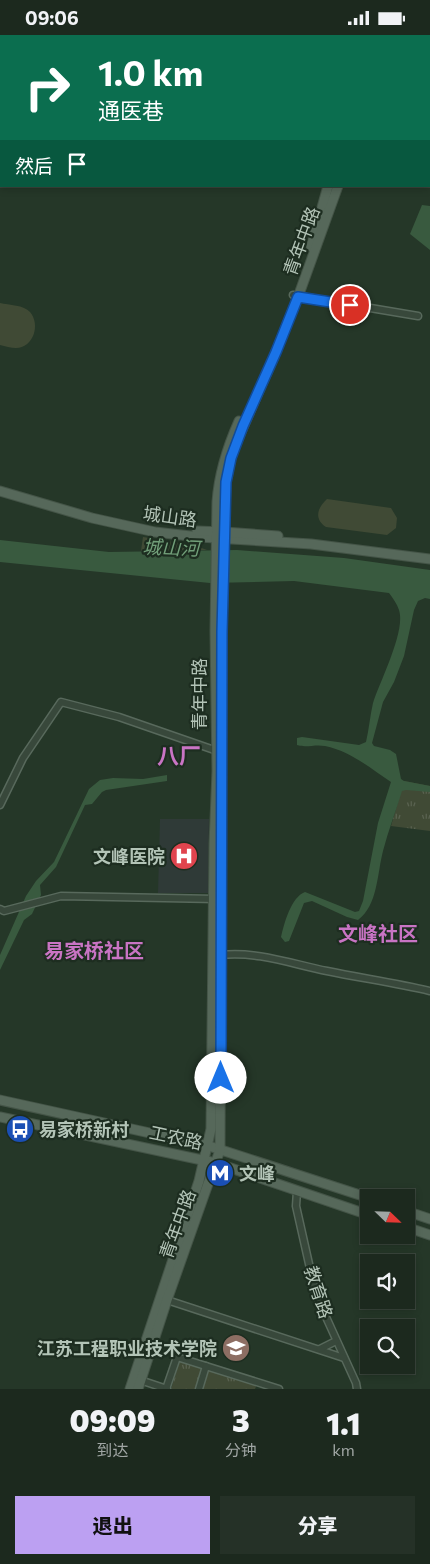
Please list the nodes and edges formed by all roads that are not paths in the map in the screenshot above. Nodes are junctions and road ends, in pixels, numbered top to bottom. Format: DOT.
graph roads {
  1 [pos="328,187"];
  2 [pos="338,187"];
  3 [pos="296,296"];
  4 [pos="418,316"];
  5 [pos="0,487"];
  6 [pos="0,491"];
  7 [pos="221,539"];
  8 [pos="430,554"];
  9 [pos="430,559"];
  10 [pos="219,751"];
  11 [pos="0,805"];
  12 [pos="217,899"];
  13 [pos="0,909"];
  14 [pos="221,955"];
  15 [pos="430,991"];
  16 [pos="0,1100"];
  17 [pos="0,1117"];
  18 [pos="208,1146"];
  19 [pos="220,1149"];
  20 [pos="205,1160"];
  21 [pos="216,1163"];
  22 [pos="297,1191"];
  23 [pos="360,1195"];
  24 [pos="360,1212"];
  25 [pos="415,1214"];
  26 [pos="430,1219"];
  27 [pos="415,1230"];
  28 [pos="430,1235"];
  29 [pos="167,1299"];
  30 [pos="336,1341"];
  31 [pos="320,1349"];
  32 [pos="344,1358"];
  33 [pos="206,1366"];
  34 [pos="138,1382"];
  35 [pos="130,1389"];
  36 [pos="167,1389"];
  37 [pos="199,1389"];
  38 [pos="279,1389"];
  39 [pos="357,1389"];
  1 -- 3 [label="main road, 青年中路"];
  2 -- 3 [label="main road, 青年中路"];
  3 -- 4 [label="street"];
  3 -- 7 [label="main road, 青年中路"];
  5 -- 7 [label="main road, 城山路"];
  6 -- 7 [label="main road, 城山路"];
  7 -- 8 [label="main road, 城山路"];
  7 -- 9 [label="main road, 城山路"];
  7 -- 10 [label="main road, 青年中路"];
  10 -- 11 [label="street"];
  10 -- 12 [label="main road, 青年中路"];
  12 -- 13 [label="street"];
  12 -- 14 [label="main road, 青年中路"];
  12 -- 18 [label="main road, 青年中路"];
  14 -- 15 [label="street"];
  14 -- 19 [label="main road, 青年中路"];
  16 -- 18 [label="main road, 工农路"];
  17 -- 20 [label="main road, 工农路"];
  18 -- 19 [label="main road, 工农路"];
  18 -- 20 [label="main road, 青年中路"];
  19 -- 21 [label="main road, 青年中路"];
  19 -- 23 [label="main road, 工农路"];
  20 -- 21 [label="main road, 工农路"];
  20 -- 34 [label="main road, 青年中路"];
  21 -- 22 [label="main road, 工农路"];
  21 -- 29 [label="main road, 青年中路"];
  22 -- 24 [label="main road, 工农路"];
  22 -- 30 [label="street, 教育路"];
  25 -- 26 [label="main road"];
  27 -- 28 [label="main road"];
  29 -- 31 [label="street"];
  29 -- 34 [label="main road, 青年中路"];
  30 -- 31 [label="street"];
  30 -- 32 [label="street, 教育路"];
  31 -- 32 [label="street"];
  32 -- 39 [label="street, 教育路"];
  33 -- 36 [label="street"];
  33 -- 37 [label="street"];
  33 -- 38 [label="street"];
  34 -- 35 [label="main road, 青年中路"];
  34 -- 36 [label="street"];
}
